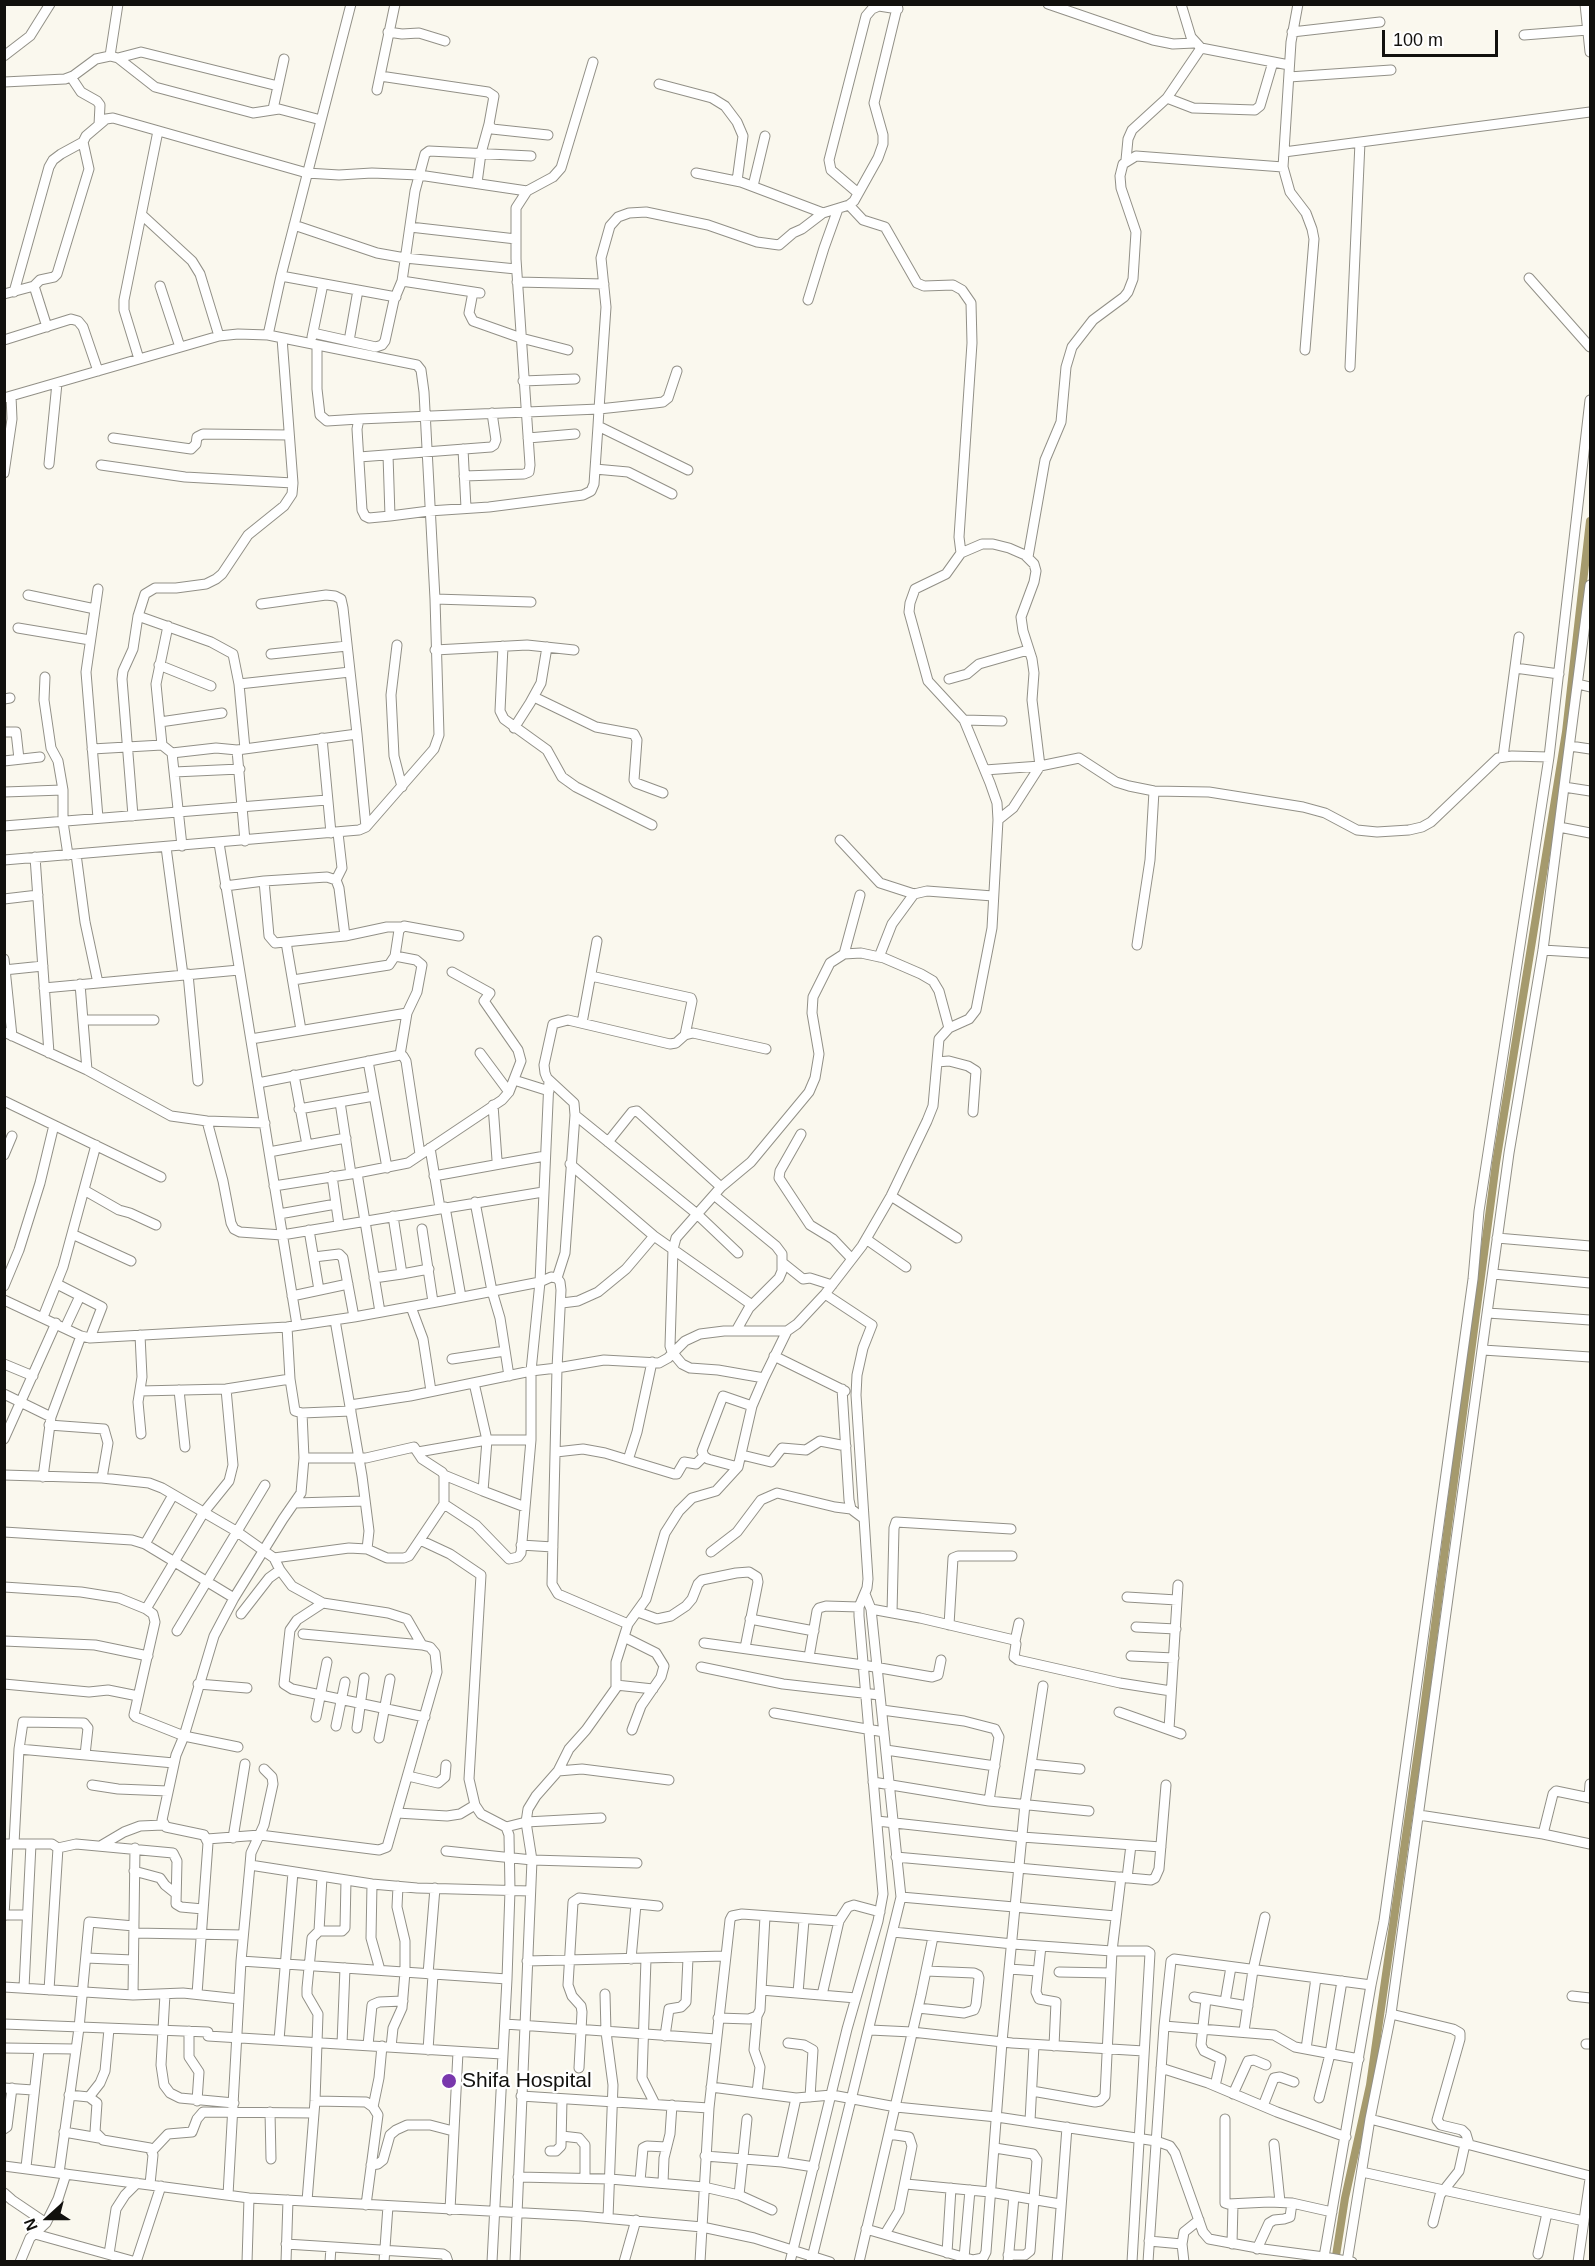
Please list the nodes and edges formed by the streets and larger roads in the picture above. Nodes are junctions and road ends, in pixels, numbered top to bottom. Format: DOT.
graph roads {
  1 [pos="50,4"];
  2 [pos="118,4"];
  3 [pos="351,4"];
  4 [pos="395,4"];
  5 [pos="1048,4"];
  6 [pos="1182,4"];
  7 [pos="1298,4"];
  8 [pos="1585,4"];
  9 [pos="898,7"];
  10 [pos="1380,22"];
  11 [pos="1588,30"];
  12 [pos="388,32"];
  13 [pos="1292,32"];
  14 [pos="1524,35"];
  15 [pos="445,42"];
  16 [pos="1198,46"];
  17 [pos="1590,52"];
  18 [pos="4,56"];
  19 [pos="114,57"];
  20 [pos="284,59"];
  21 [pos="593,62"];
  22 [pos="1273,62"];
  23 [pos="1289,65"];
  24 [pos="1391,70"];
  25 [pos="71,76"];
  26 [pos="380,76"];
  27 [pos="1289,77"];
  28 [pos="4,82"];
  29 [pos="659,84"];
  30 [pos="278,86"];
  31 [pos="377,90"];
  32 [pos="1167,98"];
  33 [pos="273,109"];
  34 [pos="1590,112"];
  35 [pos="321,120"];
  36 [pos="489,124"];
  37 [pos="99,125"];
  38 [pos="159,131"];
  39 [pos="548,135"];
  40 [pos="765,136"];
  41 [pos="83,142"];
  42 [pos="1360,142"];
  43 [pos="1284,152"];
  44 [pos="481,153"];
  45 [pos="531,156"];
  46 [pos="1126,160"];
  47 [pos="1283,167"];
  48 [pos="307,172"];
  49 [pos="696,173"];
  50 [pos="419,174"];
  51 [pos="737,181"];
  52 [pos="477,183"];
  53 [pos="753,186"];
  54 [pos="527,191"];
  55 [pos="858,193"];
  56 [pos="849,205"];
  57 [pos="838,209"];
  58 [pos="823,213"];
  59 [pos="142,215"];
  60 [pos="294,225"];
  61 [pos="410,227"];
  62 [pos="516,239"];
  63 [pos="405,258"];
  64 [pos="516,269"];
  65 [pos="281,276"];
  66 [pos="1529,278"];
  67 [pos="402,281"];
  68 [pos="517,282"];
  69 [pos="323,284"];
  70 [pos="604,284"];
  71 [pos="34,286"];
  72 [pos="160,286"];
  73 [pos="358,290"];
  74 [pos="9,293"];
  75 [pos="396,297"];
  76 [pos="808,300"];
  77 [pos="47,327"];
  78 [pos="312,333"];
  79 [pos="268,335"];
  80 [pos="219,336"];
  81 [pos="282,338"];
  82 [pos="521,338"];
  83 [pos="4,340"];
  84 [pos="348,341"];
  85 [pos="314,344"];
  86 [pos="180,347"];
  87 [pos="1590,347"];
  88 [pos="568,350"];
  89 [pos="1305,350"];
  90 [pos="139,359"];
  91 [pos="1350,367"];
  92 [pos="98,371"];
  93 [pos="677,371"];
  94 [pos="575,379"];
  95 [pos="523,381"];
  96 [pos="57,383"];
  97 [pos="8,397"];
  98 [pos="1590,400"];
  99 [pos="599,409"];
  100 [pos="526,412"];
  101 [pos="492,413"];
  102 [pos="425,416"];
  103 [pos="359,419"];
  104 [pos="598,426"];
  105 [pos="575,434"];
  106 [pos="290,435"];
  107 [pos="113,438"];
  108 [pos="528,438"];
  109 [pos="463,449"];
  110 [pos="427,452"];
  111 [pos="388,455"];
  112 [pos="358,457"];
  113 [pos="49,464"];
  114 [pos="101,465"];
  115 [pos="595,469"];
  116 [pos="688,470"];
  117 [pos="4,473"];
  118 [pos="464,476"];
  119 [pos="293,483"];
  120 [pos="672,494"];
  121 [pos="466,508"];
  122 [pos="429,511"];
  123 [pos="390,516"];
  124 [pos="961,553"];
  125 [pos="1028,557"];
  126 [pos="1590,585"];
  127 [pos="98,589"];
  128 [pos="28,595"];
  129 [pos="435,599"];
  130 [pos="531,602"];
  131 [pos="1589,602"];
  132 [pos="261,604"];
  133 [pos="95,609"];
  134 [pos="138,616"];
  135 [pos="168,626"];
  136 [pos="18,628"];
  137 [pos="1588,634"];
  138 [pos="1519,637"];
  139 [pos="90,640"];
  140 [pos="396,645"];
  141 [pos="347,646"];
  142 [pos="503,646"];
  143 [pos="547,647"];
  144 [pos="435,650"];
  145 [pos="574,650"];
  146 [pos="1028,650"];
  147 [pos="271,654"];
  148 [pos="159,665"];
  149 [pos="1515,668"];
  150 [pos="350,672"];
  151 [pos="1559,674"];
  152 [pos="45,677"];
  153 [pos="949,680"];
  154 [pos="239,684"];
  155 [pos="1578,684"];
  156 [pos="211,686"];
  157 [pos="1590,687"];
  158 [pos="534,698"];
  159 [pos="222,713"];
  160 [pos="964,720"];
  161 [pos="1002,721"];
  162 [pos="160,722"];
  163 [pos="514,728"];
  164 [pos="4,732"];
  165 [pos="357,734"];
  166 [pos="322,738"];
  167 [pos="162,745"];
  168 [pos="1570,746"];
  169 [pos="129,748"];
  170 [pos="92,749"];
  171 [pos="241,749"];
  172 [pos="1590,749"];
  173 [pos="172,753"];
  174 [pos="40,757"];
  175 [pos="1503,757"];
  176 [pos="1549,757"];
  177 [pos="20,759"];
  178 [pos="4,761"];
  179 [pos="1040,766"];
  180 [pos="240,770"];
  181 [pos="985,770"];
  182 [pos="174,772"];
  183 [pos="402,787"];
  184 [pos="1564,787"];
  185 [pos="63,790"];
  186 [pos="1154,791"];
  187 [pos="1590,791"];
  188 [pos="4,792"];
  189 [pos="663,793"];
  190 [pos="327,800"];
  191 [pos="242,807"];
  192 [pos="177,811"];
  193 [pos="133,816"];
  194 [pos="98,818"];
  195 [pos="998,820"];
  196 [pos="63,822"];
  197 [pos="652,825"];
  198 [pos="4,826"];
  199 [pos="1559,826"];
  200 [pos="366,827"];
  201 [pos="335,833"];
  202 [pos="1590,833"];
  203 [pos="840,840"];
  204 [pos="245,841"];
  205 [pos="219,843"];
  206 [pos="182,846"];
  207 [pos="166,847"];
  208 [pos="72,854"];
  209 [pos="35,857"];
  210 [pos="4,860"];
  211 [pos="264,880"];
  212 [pos="336,880"];
  213 [pos="225,886"];
  214 [pos="914,894"];
  215 [pos="38,895"];
  216 [pos="860,896"];
  217 [pos="993,896"];
  218 [pos="4,899"];
  219 [pos="402,927"];
  220 [pos="345,936"];
  221 [pos="459,936"];
  222 [pos="597,941"];
  223 [pos="286,942"];
  224 [pos="1137,945"];
  225 [pos="1543,950"];
  226 [pos="1590,953"];
  227 [pos="844,954"];
  228 [pos="395,956"];
  229 [pos="879,957"];
  230 [pos="4,959"];
  231 [pos="43,966"];
  232 [pos="5,970"];
  233 [pos="239,970"];
  234 [pos="452,972"];
  235 [pos="186,975"];
  236 [pos="591,976"];
  237 [pos="293,980"];
  238 [pos="98,983"];
  239 [pos="80,984"];
  240 [pos="44,988"];
  241 [pos="407,1013"];
  242 [pos="83,1020"];
  243 [pos="154,1020"];
  244 [pos="582,1023"];
  245 [pos="949,1028"];
  246 [pos="300,1030"];
  247 [pos="8,1034"];
  248 [pos="686,1035"];
  249 [pos="251,1039"];
  250 [pos="766,1048"];
  251 [pos="49,1053"];
  252 [pos="480,1053"];
  253 [pos="400,1055"];
  254 [pos="368,1061"];
  255 [pos="937,1062"];
  256 [pos="87,1070"];
  257 [pos="294,1075"];
  258 [pos="514,1080"];
  259 [pos="549,1080"];
  260 [pos="198,1081"];
  261 [pos="258,1083"];
  262 [pos="549,1091"];
  263 [pos="509,1092"];
  264 [pos="374,1095"];
  265 [pos="4,1101"];
  266 [pos="340,1102"];
  267 [pos="493,1105"];
  268 [pos="299,1108"];
  269 [pos="972,1112"];
  270 [pos="575,1115"];
  271 [pos="207,1121"];
  272 [pos="265,1123"];
  273 [pos="54,1125"];
  274 [pos="801,1134"];
  275 [pos="12,1136"];
  276 [pos="346,1138"];
  277 [pos="608,1142"];
  278 [pos="96,1145"];
  279 [pos="308,1145"];
  280 [pos="430,1148"];
  281 [pos="269,1152"];
  282 [pos="420,1154"];
  283 [pos="4,1155"];
  284 [pos="545,1156"];
  285 [pos="500,1164"];
  286 [pos="570,1164"];
  287 [pos="387,1168"];
  288 [pos="354,1174"];
  289 [pos="332,1176"];
  290 [pos="434,1176"];
  291 [pos="161,1177"];
  292 [pos="273,1186"];
  293 [pos="84,1190"];
  294 [pos="718,1191"];
  295 [pos="543,1192"];
  296 [pos="891,1196"];
  297 [pos="475,1202"];
  298 [pos="336,1203"];
  299 [pos="442,1208"];
  300 [pos="279,1214"];
  301 [pos="697,1214"];
  302 [pos="393,1216"];
  303 [pos="364,1220"];
  304 [pos="339,1225"];
  305 [pos="156,1226"];
  306 [pos="422,1229"];
  307 [pos="309,1230"];
  308 [pos="72,1234"];
  309 [pos="282,1235"];
  310 [pos="654,1236"];
  311 [pos="957,1238"];
  312 [pos="1497,1238"];
  313 [pos="866,1239"];
  314 [pos="1590,1246"];
  315 [pos="673,1249"];
  316 [pos="738,1253"];
  317 [pos="314,1257"];
  318 [pos="852,1259"];
  319 [pos="131,1261"];
  320 [pos="783,1263"];
  321 [pos="906,1267"];
  322 [pos="429,1269"];
  323 [pos="402,1274"];
  324 [pos="1493,1274"];
  325 [pos="374,1278"];
  326 [pos="557,1278"];
  327 [pos="540,1282"];
  328 [pos="1590,1283"];
  329 [pos="57,1284"];
  330 [pos="348,1284"];
  331 [pos="832,1285"];
  332 [pos="4,1286"];
  333 [pos="319,1290"];
  334 [pos="492,1291"];
  335 [pos="825,1294"];
  336 [pos="80,1296"];
  337 [pos="292,1296"];
  338 [pos="461,1298"];
  339 [pos="4,1300"];
  340 [pos="433,1302"];
  341 [pos="562,1303"];
  342 [pos="752,1305"];
  343 [pos="411,1306"];
  344 [pos="380,1312"];
  345 [pos="1488,1313"];
  346 [pos="44,1317"];
  347 [pos="354,1317"];
  348 [pos="334,1320"];
  349 [pos="1590,1320"];
  350 [pos="56,1323"];
  351 [pos="292,1326"];
  352 [pos="65,1328"];
  353 [pos="736,1330"];
  354 [pos="787,1331"];
  355 [pos="140,1335"];
  356 [pos="85,1337"];
  357 [pos="1483,1350"];
  358 [pos="504,1351"];
  359 [pos="672,1352"];
  360 [pos="774,1356"];
  361 [pos="1590,1357"];
  362 [pos="452,1359"];
  363 [pos="652,1362"];
  364 [pos="4,1364"];
  365 [pos="557,1368"];
  366 [pos="531,1371"];
  367 [pos="33,1376"];
  368 [pos="509,1376"];
  369 [pos="764,1378"];
  370 [pos="290,1379"];
  371 [pos="474,1383"];
  372 [pos="226,1389"];
  373 [pos="842,1389"];
  374 [pos="179,1390"];
  375 [pos="140,1391"];
  376 [pos="430,1391"];
  377 [pos="4,1394"];
  378 [pos="856,1395"];
  379 [pos="22,1402"];
  380 [pos="753,1406"];
  381 [pos="350,1408"];
  382 [pos="302,1413"];
  383 [pos="50,1421"];
  384 [pos="141,1434"];
  385 [pos="4,1439"];
  386 [pos="487,1440"];
  387 [pos="531,1440"];
  388 [pos="846,1446"];
  389 [pos="185,1447"];
  390 [pos="418,1452"];
  391 [pos="556,1452"];
  392 [pos="742,1455"];
  393 [pos="704,1456"];
  394 [pos="304,1458"];
  395 [pos="359,1458"];
  396 [pos="628,1460"];
  397 [pos="738,1467"];
  398 [pos="4,1475"];
  399 [pos="444,1475"];
  400 [pos="43,1477"];
  401 [pos="102,1478"];
  402 [pos="264,1485"];
  403 [pos="483,1491"];
  404 [pos="173,1495"];
  405 [pos="365,1501"];
  406 [pos="295,1503"];
  407 [pos="444,1504"];
  408 [pos="525,1507"];
  409 [pos="851,1509"];
  410 [pos="204,1512"];
  411 [pos="864,1518"];
  412 [pos="1011,1529"];
  413 [pos="236,1531"];
  414 [pos="4,1532"];
  415 [pos="420,1540"];
  416 [pos="145,1544"];
  417 [pos="521,1545"];
  418 [pos="553,1546"];
  419 [pos="367,1549"];
  420 [pos="264,1550"];
  421 [pos="711,1552"];
  422 [pos="1012,1556"];
  423 [pos="274,1558"];
  424 [pos="172,1562"];
  425 [pos="280,1570"];
  426 [pos="205,1582"];
  427 [pos="1178,1585"];
  428 [pos="4,1587"];
  429 [pos="865,1594"];
  430 [pos="1127,1597"];
  431 [pos="234,1598"];
  432 [pos="1177,1600"];
  433 [pos="323,1603"];
  434 [pos="859,1607"];
  435 [pos="146,1609"];
  436 [pos="871,1610"];
  437 [pos="638,1612"];
  438 [pos="892,1613"];
  439 [pos="241,1614"];
  440 [pos="750,1619"];
  441 [pos="1019,1623"];
  442 [pos="628,1624"];
  443 [pos="949,1625"];
  444 [pos="1136,1627"];
  445 [pos="1176,1629"];
  446 [pos="177,1631"];
  447 [pos="814,1631"];
  448 [pos="303,1634"];
  449 [pos="624,1638"];
  450 [pos="4,1641"];
  451 [pos="1015,1641"];
  452 [pos="704,1642"];
  453 [pos="422,1645"];
  454 [pos="745,1648"];
  455 [pos="148,1656"];
  456 [pos="1131,1656"];
  457 [pos="809,1657"];
  458 [pos="1174,1658"];
  459 [pos="941,1660"];
  460 [pos="327,1662"];
  461 [pos="863,1665"];
  462 [pos="701,1667"];
  463 [pos="877,1667"];
  464 [pos="364,1678"];
  465 [pos="390,1679"];
  466 [pos="345,1682"];
  467 [pos="4,1684"];
  468 [pos="198,1684"];
  469 [pos="616,1685"];
  470 [pos="1043,1686"];
  471 [pos="247,1688"];
  472 [pos="653,1689"];
  473 [pos="1171,1691"];
  474 [pos="321,1694"];
  475 [pos="864,1694"];
  476 [pos="880,1695"];
  477 [pos="138,1696"];
  478 [pos="341,1699"];
  479 [pos="362,1703"];
  480 [pos="385,1708"];
  481 [pos="882,1710"];
  482 [pos="1119,1712"];
  483 [pos="774,1713"];
  484 [pos="425,1716"];
  485 [pos="316,1717"];
  486 [pos="336,1726"];
  487 [pos="357,1728"];
  488 [pos="1168,1729"];
  489 [pos="632,1730"];
  490 [pos="868,1731"];
  491 [pos="884,1732"];
  492 [pos="1181,1734"];
  493 [pos="184,1736"];
  494 [pos="379,1738"];
  495 [pos="238,1747"];
  496 [pos="19,1749"];
  497 [pos="886,1750"];
  498 [pos="85,1755"];
  499 [pos="174,1763"];
  500 [pos="245,1764"];
  501 [pos="1031,1764"];
  502 [pos="446,1765"];
  503 [pos="995,1766"];
  504 [pos="264,1769"];
  505 [pos="1080,1769"];
  506 [pos="558,1771"];
  507 [pos="408,1776"];
  508 [pos="669,1780"];
  509 [pos="873,1782"];
  510 [pos="888,1783"];
  511 [pos="1590,1784"];
  512 [pos="92,1785"];
  513 [pos="1166,1785"];
  514 [pos="168,1791"];
  515 [pos="1589,1797"];
  516 [pos="989,1801"];
  517 [pos="1025,1804"];
  518 [pos="475,1805"];
  519 [pos="1089,1811"];
  520 [pos="397,1813"];
  521 [pos="1419,1815"];
  522 [pos="601,1818"];
  523 [pos="526,1821"];
  524 [pos="877,1821"];
  525 [pos="893,1823"];
  526 [pos="163,1825"];
  527 [pos="506,1827"];
  528 [pos="1543,1834"];
  529 [pos="260,1835"];
  530 [pos="1022,1837"];
  531 [pos="233,1838"];
  532 [pos="207,1839"];
  533 [pos="9,1844"];
  534 [pos="31,1844"];
  535 [pos="1590,1844"];
  536 [pos="102,1845"];
  537 [pos="1131,1845"];
  538 [pos="1161,1847"];
  539 [pos="58,1848"];
  540 [pos="135,1848"];
  541 [pos="446,1851"];
  542 [pos="896,1857"];
  543 [pos="510,1858"];
  544 [pos="532,1860"];
  545 [pos="637,1863"];
  546 [pos="250,1865"];
  547 [pos="1020,1868"];
  548 [pos="134,1871"];
  549 [pos="292,1872"];
  550 [pos="322,1876"];
  551 [pos="1124,1878"];
  552 [pos="346,1880"];
  553 [pos="372,1884"];
  554 [pos="398,1886"];
  555 [pos="435,1888"];
  556 [pos="510,1890"];
  557 [pos="530,1891"];
  558 [pos="175,1893"];
  559 [pos="901,1898"];
  560 [pos="636,1904"];
  561 [pos="658,1906"];
  562 [pos="1016,1906"];
  563 [pos="202,1909"];
  564 [pos="880,1912"];
  565 [pos="4,1915"];
  566 [pos="26,1915"];
  567 [pos="765,1916"];
  568 [pos="1116,1916"];
  569 [pos="1265,1917"];
  570 [pos="804,1920"];
  571 [pos="839,1921"];
  572 [pos="134,1929"];
  573 [pos="319,1931"];
  574 [pos="893,1932"];
  575 [pos="201,1934"];
  576 [pos="243,1935"];
  577 [pos="933,1937"];
  578 [pos="1013,1944"];
  579 [pos="1041,1946"];
  580 [pos="1113,1951"];
  581 [pos="725,1956"];
  582 [pos="86,1958"];
  583 [pos="688,1958"];
  584 [pos="631,1959"];
  585 [pos="646,1959"];
  586 [pos="133,1960"];
  587 [pos="241,1961"];
  588 [pos="527,1961"];
  589 [pos="570,1962"];
  590 [pos="284,1964"];
  591 [pos="310,1966"];
  592 [pos="1231,1967"];
  593 [pos="345,1968"];
  594 [pos="1009,1969"];
  595 [pos="380,1970"];
  596 [pos="1253,1970"];
  597 [pos="926,1971"];
  598 [pos="1038,1971"];
  599 [pos="405,1972"];
  600 [pos="1059,1972"];
  601 [pos="1111,1972"];
  602 [pos="431,1974"];
  603 [pos="1316,1978"];
  604 [pos="507,1979"];
  605 [pos="1342,1982"];
  606 [pos="1371,1985"];
  607 [pos="4,1987"];
  608 [pos="24,1988"];
  609 [pos="50,1989"];
  610 [pos="761,1990"];
  611 [pos="83,1992"];
  612 [pos="165,1994"];
  613 [pos="197,1994"];
  614 [pos="605,1994"];
  615 [pos="798,1994"];
  616 [pos="133,1995"];
  617 [pos="822,1995"];
  618 [pos="1572,1996"];
  619 [pos="1194,1997"];
  620 [pos="856,1998"];
  621 [pos="1590,1998"];
  622 [pos="239,1999"];
  623 [pos="1206,1999"];
  624 [pos="403,2001"];
  625 [pos="1225,2002"];
  626 [pos="1248,2006"];
  627 [pos="918,2008"];
  628 [pos="1391,2014"];
  629 [pos="757,2016"];
  630 [pos="718,2018"];
  631 [pos="4,2024"];
  632 [pos="505,2024"];
  633 [pos="523,2026"];
  634 [pos="1164,2026"];
  635 [pos="79,2028"];
  636 [pos="1203,2028"];
  637 [pos="109,2029"];
  638 [pos="580,2030"];
  639 [pos="870,2030"];
  640 [pos="164,2031"];
  641 [pos="189,2031"];
  642 [pos="1244,2031"];
  643 [pos="606,2032"];
  644 [pos="912,2032"];
  645 [pos="642,2034"];
  646 [pos="666,2036"];
  647 [pos="236,2039"];
  648 [pos="716,2039"];
  649 [pos="279,2040"];
  650 [pos="318,2042"];
  651 [pos="1002,2042"];
  652 [pos="342,2043"];
  653 [pos="788,2043"];
  654 [pos="368,2045"];
  655 [pos="1034,2045"];
  656 [pos="1054,2046"];
  657 [pos="386,2047"];
  658 [pos="4,2048"];
  659 [pos="39,2049"];
  660 [pos="75,2049"];
  661 [pos="1107,2049"];
  662 [pos="1306,2049"];
  663 [pos="428,2050"];
  664 [pos="1144,2051"];
  665 [pos="458,2052"];
  666 [pos="502,2054"];
  667 [pos="1330,2054"];
  668 [pos="1359,2059"];
  669 [pos="1266,2065"];
  670 [pos="579,2068"];
  671 [pos="1161,2068"];
  672 [pos="1294,2082"];
  673 [pos="1215,2086"];
  674 [pos="711,2087"];
  675 [pos="8,2088"];
  676 [pos="33,2090"];
  677 [pos="1032,2091"];
  678 [pos="757,2093"];
  679 [pos="1233,2094"];
  680 [pos="69,2095"];
  681 [pos="832,2095"];
  682 [pos="520,2096"];
  683 [pos="89,2097"];
  684 [pos="796,2097"];
  685 [pos="810,2097"];
  686 [pos="562,2098"];
  687 [pos="853,2098"];
  688 [pos="1319,2098"];
  689 [pos="197,2101"];
  690 [pos="315,2101"];
  691 [pos="613,2102"];
  692 [pos="655,2104"];
  693 [pos="672,2105"];
  694 [pos="1263,2106"];
  695 [pos="233,2107"];
  696 [pos="373,2107"];
  697 [pos="896,2107"];
  698 [pos="709,2108"];
  699 [pos="270,2112"];
  700 [pos="314,2113"];
  701 [pos="997,2117"];
  702 [pos="747,2118"];
  703 [pos="1225,2119"];
  704 [pos="1370,2119"];
  705 [pos="1030,2121"];
  706 [pos="1067,2127"];
  707 [pos="4,2129"];
  708 [pos="453,2131"];
  709 [pos="64,2132"];
  710 [pos="889,2134"];
  711 [pos="562,2136"];
  712 [pos="1139,2137"];
  713 [pos="1346,2137"];
  714 [pos="99,2138"];
  715 [pos="1156,2141"];
  716 [pos="1274,2144"];
  717 [pos="1467,2144"];
  718 [pos="666,2147"];
  719 [pos="995,2148"];
  720 [pos="152,2151"];
  721 [pos="550,2151"];
  722 [pos="705,2156"];
  723 [pos="743,2158"];
  724 [pos="271,2159"];
  725 [pos="782,2162"];
  726 [pos="371,2165"];
  727 [pos="4,2166"];
  728 [pos="26,2167"];
  729 [pos="814,2167"];
  730 [pos="1362,2172"];
  731 [pos="62,2174"];
  732 [pos="518,2177"];
  733 [pos="1590,2177"];
  734 [pos="585,2178"];
  735 [pos="610,2179"];
  736 [pos="640,2181"];
  737 [pos="137,2183"];
  738 [pos="663,2183"];
  739 [pos="150,2184"];
  740 [pos="906,2184"];
  741 [pos="161,2186"];
  742 [pos="704,2187"];
  743 [pos="951,2188"];
  744 [pos="970,2190"];
  745 [pos="1443,2190"];
  746 [pos="990,2192"];
  747 [pos="4,2193"];
  748 [pos="228,2195"];
  749 [pos="739,2195"];
  750 [pos="1014,2196"];
  751 [pos="249,2198"];
  752 [pos="1034,2199"];
  753 [pos="288,2200"];
  754 [pos="306,2201"];
  755 [pos="1280,2202"];
  756 [pos="1292,2203"];
  757 [pos="1060,2204"];
  758 [pos="1233,2204"];
  759 [pos="366,2205"];
  760 [pos="388,2206"];
  761 [pos="450,2210"];
  762 [pos="772,2210"];
  763 [pos="494,2212"];
  764 [pos="1332,2212"];
  765 [pos="1547,2212"];
  766 [pos="517,2213"];
  767 [pos="608,2218"];
  768 [pos="636,2220"];
  769 [pos="1199,2220"];
  770 [pos="1584,2221"];
  771 [pos="46,2223"];
  772 [pos="1433,2223"];
  773 [pos="702,2227"];
  774 [pos="866,2229"];
  775 [pos="35,2234"];
  776 [pos="885,2234"];
  777 [pos="1149,2241"];
  778 [pos="286,2244"];
  779 [pos="1182,2244"];
  780 [pos="1232,2244"];
  781 [pos="331,2247"];
  782 [pos="1257,2248"];
  783 [pos="385,2250"];
  784 [pos="793,2250"];
  785 [pos="947,2253"];
  786 [pos="109,2254"];
  787 [pos="1539,2254"];
  788 [pos="410,2257"];
  789 [pos="964,2258"];
  790 [pos="1008,2258"];
  791 [pos="812,2259"];
  792 [pos="1326,2259"];
  793 [pos="984,2260"];
  794 [pos="1348,2261"];
  795 [pos="20,2262"];
  796 [pos="247,2262"];
  797 [pos="286,2262"];
  798 [pos="330,2262"];
  799 [pos="384,2262"];
  800 [pos="448,2262"];
  801 [pos="492,2262"];
  802 [pos="515,2262"];
  803 [pos="624,2262"];
  804 [pos="700,2262"];
  805 [pos="790,2262"];
  806 [pos="830,2262"];
  807 [pos="859,2262"];
  808 [pos="1058,2262"];
  809 [pos="1132,2262"];
  810 [pos="1148,2262"];
  811 [pos="1184,2262"];
  812 [pos="1578,2262"];
  1 -- 18 [label="street"];
  2 -- 19 [label="street"];
  3 -- 35 [label="street"];
  4 -- 12 [label="street"];
  5 -- 16 [label="street"];
  6 -- 16 [label="street"];
  7 -- 13 [label="street"];
  8 -- 11 [label="street"];
  9 -- 55 [label="street"];
  9 -- 55 [label="street"];
  10 -- 13 [label="street"];
  11 -- 14 [label="street"];
  11 -- 17 [label="street"];
  12 -- 15 [label="street"];
  12 -- 26 [label="street"];
  13 -- 23 [label="street"];
  16 -- 22 [label="street"];
  16 -- 32 [label="street"];
  19 -- 25 [label="street"];
  19 -- 30 [label="street"];
  19 -- 33 [label="street"];
  20 -- 30 [label="street"];
  21 -- 54 [label="street"];
  22 -- 23 [label="street"];
  22 -- 32 [label="street"];
  23 -- 27 [label="street"];
  24 -- 27 [label="street"];
  25 -- 28 [label="street"];
  25 -- 37 [label="street"];
  26 -- 31 [label="street"];
  26 -- 36 [label="street"];
  27 -- 43 [label="street"];
  29 -- 51 [label="street"];
  30 -- 33 [label="street"];
  32 -- 46 [label="street"];
  33 -- 35 [label="street"];
  34 -- 42 [label="street"];
  35 -- 48 [label="street"];
  36 -- 39 [label="street"];
  36 -- 44 [label="street"];
  37 -- 38 [label="street"];
  37 -- 41 [label="street"];
  38 -- 48 [label="street"];
  38 -- 59 [label="street"];
  40 -- 53 [label="street"];
  41 -- 71 [label="street"];
  41 -- 74 [label="street"];
  42 -- 43 [label="street"];
  42 -- 91 [label="street"];
  43 -- 47 [label="street"];
  44 -- 45 [label="street"];
  44 -- 50 [label="street"];
  44 -- 52 [label="street"];
  46 -- 47 [label="street"];
  46 -- 125 [label="street"];
  47 -- 89 [label="street"];
  48 -- 50 [label="street"];
  48 -- 60 [label="street"];
  49 -- 51 [label="street"];
  50 -- 52 [label="street"];
  50 -- 61 [label="street"];
  51 -- 53 [label="street"];
  52 -- 54 [label="street"];
  53 -- 58 [label="street"];
  54 -- 62 [label="street"];
  55 -- 56 [label="street"];
  56 -- 57 [label="street"];
  56 -- 124 [label="street"];
  57 -- 58 [label="street"];
  57 -- 76 [label="street"];
  58 -- 70 [label="street"];
  59 -- 80 [label="street"];
  59 -- 90 [label="street"];
  60 -- 63 [label="street"];
  60 -- 65 [label="street"];
  61 -- 62 [label="street"];
  61 -- 63 [label="street"];
  62 -- 64 [label="street"];
  63 -- 64 [label="street"];
  63 -- 67 [label="street"];
  64 -- 68 [label="street"];
  65 -- 69 [label="street"];
  65 -- 79 [label="street"];
  66 -- 87 [label="street"];
  67 -- 75 [label="street"];
  67 -- 82 [label="street"];
  68 -- 70 [label="street"];
  68 -- 82 [label="street"];
  69 -- 73 [label="street"];
  69 -- 78 [label="street"];
  70 -- 99 [label="street"];
  71 -- 74 [label="street"];
  71 -- 77 [label="street"];
  72 -- 86 [label="street"];
  73 -- 75 [label="street"];
  73 -- 84 [label="street"];
  75 -- 84 [label="street"];
  77 -- 83 [label="street"];
  77 -- 92 [label="street"];
  78 -- 84 [label="street"];
  78 -- 85 [label="street"];
  79 -- 80 [label="street"];
  79 -- 81 [label="street"];
  80 -- 86 [label="street"];
  81 -- 85 [label="street"];
  81 -- 106 [label="street"];
  82 -- 88 [label="street"];
  82 -- 95 [label="street"];
  85 -- 102 [label="street"];
  85 -- 103 [label="street"];
  86 -- 90 [label="street"];
  90 -- 92 [label="street"];
  92 -- 96 [label="street"];
  93 -- 99 [label="street"];
  94 -- 95 [label="street"];
  95 -- 100 [label="street"];
  96 -- 97 [label="street"];
  96 -- 113 [label="street"];
  97 -- 117 [label="street"];
  98 -- 151 [label="street"];
  99 -- 100 [label="street"];
  99 -- 104 [label="street"];
  100 -- 101 [label="street"];
  100 -- 108 [label="street"];
  101 -- 102 [label="street"];
  101 -- 109 [label="street"];
  102 -- 103 [label="street"];
  102 -- 110 [label="street"];
  103 -- 112 [label="street"];
  104 -- 115 [label="street"];
  104 -- 116 [label="street"];
  105 -- 108 [label="street"];
  106 -- 107 [label="street"];
  106 -- 119 [label="street"];
  108 -- 118 [label="street"];
  109 -- 110 [label="street"];
  109 -- 118 [label="street"];
  110 -- 111 [label="street"];
  110 -- 122 [label="street"];
  111 -- 112 [label="street"];
  111 -- 123 [label="street"];
  112 -- 123 [label="street"];
  114 -- 119 [label="street"];
  115 -- 120 [label="street"];
  115 -- 121 [label="street"];
  118 -- 121 [label="street"];
  119 -- 134 [label="street"];
  121 -- 122 [label="street"];
  122 -- 123 [label="street"];
  122 -- 129 [label="street"];
  124 -- 125 [label="street"];
  124 -- 160 [label="street"];
  125 -- 146 [label="street"];
  126 -- 131 [label="street"];
  127 -- 133 [label="street"];
  128 -- 133 [label="street"];
  129 -- 130 [label="street"];
  129 -- 144 [label="street"];
  131 -- 137 [label="street"];
  132 -- 141 [label="street"];
  133 -- 139 [label="street"];
  134 -- 135 [label="street"];
  134 -- 169 [label="street"];
  135 -- 148 [label="street"];
  135 -- 154 [label="street"];
  136 -- 139 [label="street"];
  137 -- 155 [label="street"];
  138 -- 149 [label="street"];
  139 -- 170 [label="street"];
  140 -- 183 [label="street"];
  141 -- 147 [label="street"];
  141 -- 150 [label="street"];
  142 -- 143 [label="street"];
  142 -- 144 [label="street"];
  142 -- 163 [label="street"];
  143 -- 145 [label="street"];
  143 -- 158 [label="street"];
  144 -- 183 [label="street"];
  146 -- 153 [label="street"];
  146 -- 179 [label="street"];
  148 -- 156 [label="street"];
  148 -- 162 [label="street"];
  149 -- 151 [label="street"];
  149 -- 175 [label="street"];
  150 -- 154 [label="street"];
  150 -- 165 [label="street"];
  151 -- 176 [label="street"];
  152 -- 185 [label="street"];
  154 -- 171 [label="street"];
  155 -- 157 [label="street"];
  155 -- 168 [label="street"];
  158 -- 163 [label="street"];
  158 -- 189 [label="street"];
  159 -- 162 [label="street"];
  160 -- 161 [label="street"];
  160 -- 181 [label="street"];
  162 -- 167 [label="street"];
  163 -- 197 [label="street"];
  164 -- 177 [label="street"];
  165 -- 166 [label="street"];
  165 -- 200 [label="street"];
  166 -- 171 [label="street"];
  166 -- 190 [label="street"];
  167 -- 169 [label="street"];
  167 -- 173 [label="street"];
  168 -- 172 [label="street"];
  168 -- 184 [label="street"];
  169 -- 170 [label="street"];
  169 -- 193 [label="street"];
  170 -- 194 [label="street"];
  171 -- 173 [label="street"];
  171 -- 180 [label="street"];
  173 -- 182 [label="street"];
  174 -- 177 [label="street"];
  175 -- 176 [label="street"];
  175 -- 186 [label="street"];
  176 -- 606 [label="street"];
  177 -- 178 [label="street"];
  179 -- 181 [label="street"];
  179 -- 186 [label="street"];
  179 -- 195 [label="street"];
  180 -- 182 [label="street"];
  180 -- 191 [label="street"];
  181 -- 195 [label="street"];
  182 -- 192 [label="street"];
  183 -- 200 [label="street"];
  184 -- 187 [label="street"];
  184 -- 199 [label="street"];
  185 -- 188 [label="street"];
  185 -- 196 [label="street"];
  186 -- 224 [label="street"];
  190 -- 191 [label="street"];
  190 -- 201 [label="street"];
  191 -- 192 [label="street"];
  191 -- 204 [label="street"];
  192 -- 193 [label="street"];
  192 -- 206 [label="street"];
  193 -- 194 [label="street"];
  194 -- 196 [label="street"];
  195 -- 217 [label="street"];
  196 -- 198 [label="street"];
  196 -- 208 [label="street"];
  199 -- 202 [label="street"];
  199 -- 225 [label="street"];
  200 -- 201 [label="street"];
  201 -- 204 [label="street"];
  201 -- 212 [label="street"];
  203 -- 214 [label="street"];
  204 -- 205 [label="street"];
  205 -- 206 [label="street"];
  205 -- 213 [label="street"];
  206 -- 207 [label="street"];
  207 -- 208 [label="street"];
  207 -- 235 [label="street"];
  208 -- 209 [label="street"];
  208 -- 238 [label="street"];
  209 -- 210 [label="street"];
  209 -- 215 [label="street"];
  211 -- 212 [label="street"];
  211 -- 213 [label="street"];
  211 -- 223 [label="street"];
  212 -- 220 [label="street"];
  213 -- 233 [label="street"];
  214 -- 217 [label="street"];
  214 -- 229 [label="street"];
  215 -- 218 [label="street"];
  215 -- 231 [label="street"];
  216 -- 227 [label="street"];
  217 -- 245 [label="street"];
  219 -- 220 [label="street"];
  219 -- 221 [label="street"];
  219 -- 228 [label="street"];
  220 -- 223 [label="street"];
  222 -- 236 [label="street"];
  223 -- 237 [label="street"];
  225 -- 226 [label="street"];
  225 -- 312 [label="street"];
  227 -- 229 [label="street"];
  227 -- 294 [label="street"];
  228 -- 237 [label="street"];
  228 -- 241 [label="street"];
  229 -- 245 [label="street"];
  230 -- 232 [label="street"];
  231 -- 232 [label="street"];
  231 -- 240 [label="street"];
  232 -- 247 [label="street"];
  233 -- 235 [label="street"];
  233 -- 249 [label="street"];
  234 -- 258 [label="street"];
  235 -- 238 [label="street"];
  235 -- 260 [label="street"];
  236 -- 244 [label="street"];
  236 -- 248 [label="street"];
  237 -- 246 [label="street"];
  238 -- 239 [label="street"];
  239 -- 240 [label="street"];
  239 -- 242 [label="street"];
  240 -- 251 [label="street"];
  241 -- 246 [label="street"];
  241 -- 253 [label="street"];
  242 -- 243 [label="street"];
  242 -- 256 [label="street"];
  244 -- 248 [label="street"];
  244 -- 259 [label="street"];
  245 -- 255 [label="street"];
  246 -- 249 [label="street"];
  247 -- 251 [label="street"];
  248 -- 250 [label="street"];
  249 -- 261 [label="street"];
  251 -- 256 [label="street"];
  252 -- 263 [label="street"];
  253 -- 254 [label="street"];
  253 -- 282 [label="street"];
  254 -- 257 [label="street"];
  254 -- 264 [label="street"];
  255 -- 269 [label="street"];
  255 -- 296 [label="street"];
  256 -- 271 [label="street"];
  257 -- 261 [label="street"];
  257 -- 268 [label="street"];
  258 -- 262 [label="street"];
  258 -- 263 [label="street"];
  259 -- 262 [label="street"];
  259 -- 270 [label="street"];
  261 -- 272 [label="street"];
  262 -- 284 [label="street"];
  263 -- 267 [label="street"];
  264 -- 266 [label="street"];
  264 -- 287 [label="street"];
  265 -- 273 [label="street"];
  266 -- 268 [label="street"];
  266 -- 276 [label="street"];
  267 -- 280 [label="street"];
  267 -- 285 [label="street"];
  268 -- 279 [label="street"];
  270 -- 277 [label="street"];
  270 -- 286 [label="street"];
  271 -- 272 [label="street"];
  271 -- 309 [label="street"];
  272 -- 281 [label="street"];
  273 -- 278 [label="street"];
  273 -- 332 [label="street"];
  274 -- 318 [label="street"];
  275 -- 283 [label="street"];
  276 -- 279 [label="street"];
  276 -- 288 [label="street"];
  277 -- 294 [label="street"];
  277 -- 301 [label="street"];
  278 -- 291 [label="street"];
  278 -- 293 [label="street"];
  279 -- 281 [label="street"];
  280 -- 282 [label="street"];
  280 -- 290 [label="street"];
  281 -- 292 [label="street"];
  282 -- 287 [label="street"];
  284 -- 285 [label="street"];
  284 -- 295 [label="street"];
  285 -- 290 [label="street"];
  286 -- 310 [label="street"];
  286 -- 326 [label="street"];
  287 -- 288 [label="street"];
  288 -- 289 [label="street"];
  288 -- 303 [label="street"];
  289 -- 292 [label="street"];
  289 -- 298 [label="street"];
  290 -- 299 [label="street"];
  292 -- 300 [label="street"];
  293 -- 305 [label="street"];
  293 -- 308 [label="street"];
  294 -- 301 [label="street"];
  294 -- 320 [label="street"];
  295 -- 297 [label="street"];
  295 -- 327 [label="street"];
  296 -- 311 [label="street"];
  296 -- 313 [label="street"];
  297 -- 299 [label="street"];
  297 -- 334 [label="street"];
  298 -- 300 [label="street"];
  298 -- 304 [label="street"];
  299 -- 302 [label="street"];
  299 -- 338 [label="street"];
  300 -- 309 [label="street"];
  301 -- 315 [label="street"];
  301 -- 316 [label="street"];
  302 -- 303 [label="street"];
  302 -- 323 [label="street"];
  303 -- 304 [label="street"];
  303 -- 325 [label="street"];
  304 -- 307 [label="street"];
  306 -- 322 [label="street"];
  307 -- 309 [label="street"];
  307 -- 317 [label="street"];
  308 -- 319 [label="street"];
  308 -- 329 [label="street"];
  309 -- 337 [label="street"];
  310 -- 315 [label="street"];
  310 -- 341 [label="street"];
  312 -- 314 [label="street"];
  312 -- 324 [label="street"];
  313 -- 318 [label="street"];
  313 -- 321 [label="street"];
  315 -- 342 [label="street"];
  315 -- 359 [label="street"];
  317 -- 330 [label="street"];
  317 -- 333 [label="street"];
  318 -- 331 [label="street"];
  320 -- 331 [label="street"];
  320 -- 342 [label="street"];
  322 -- 323 [label="street"];
  322 -- 340 [label="street"];
  323 -- 325 [label="street"];
  324 -- 328 [label="street"];
  324 -- 345 [label="street"];
  325 -- 344 [label="street"];
  326 -- 327 [label="street"];
  326 -- 341 [label="street"];
  327 -- 334 [label="street"];
  327 -- 366 [label="street"];
  329 -- 336 [label="street"];
  329 -- 346 [label="street"];
  330 -- 333 [label="street"];
  330 -- 347 [label="street"];
  331 -- 335 [label="street"];
  333 -- 337 [label="street"];
  334 -- 338 [label="street"];
  334 -- 358 [label="street"];
  335 -- 354 [label="street"];
  335 -- 378 [label="street"];
  336 -- 352 [label="street"];
  336 -- 356 [label="street"];
  337 -- 351 [label="street"];
  338 -- 340 [label="street"];
  339 -- 346 [label="street"];
  340 -- 343 [label="street"];
  341 -- 365 [label="street"];
  342 -- 353 [label="street"];
  343 -- 344 [label="street"];
  343 -- 376 [label="street"];
  344 -- 347 [label="street"];
  345 -- 349 [label="street"];
  345 -- 357 [label="street"];
  346 -- 350 [label="street"];
  347 -- 348 [label="street"];
  348 -- 351 [label="street"];
  348 -- 381 [label="street"];
  350 -- 352 [label="street"];
  350 -- 367 [label="street"];
  351 -- 355 [label="street"];
  351 -- 370 [label="street"];
  352 -- 356 [label="street"];
  353 -- 354 [label="street"];
  353 -- 359 [label="street"];
  354 -- 360 [label="street"];
  355 -- 356 [label="street"];
  355 -- 375 [label="street"];
  356 -- 383 [label="street"];
  357 -- 361 [label="street"];
  357 -- 521 [label="street"];
  358 -- 362 [label="street"];
  358 -- 368 [label="street"];
  359 -- 363 [label="street"];
  359 -- 369 [label="street"];
  360 -- 369 [label="street"];
  360 -- 373 [label="street"];
  363 -- 365 [label="street"];
  363 -- 396 [label="street"];
  364 -- 367 [label="street"];
  365 -- 366 [label="street"];
  365 -- 391 [label="street"];
  366 -- 368 [label="street"];
  366 -- 387 [label="street"];
  367 -- 379 [label="street"];
  368 -- 371 [label="street"];
  369 -- 380 [label="street"];
  370 -- 372 [label="street"];
  370 -- 382 [label="street"];
  371 -- 376 [label="street"];
  371 -- 386 [label="street"];
  372 -- 374 [label="street"];
  372 -- 410 [label="street"];
  373 -- 378 [label="street"];
  373 -- 388 [label="street"];
  374 -- 375 [label="street"];
  374 -- 389 [label="street"];
  375 -- 384 [label="street"];
  376 -- 381 [label="street"];
  377 -- 379 [label="street"];
  378 -- 411 [label="street"];
  379 -- 383 [label="street"];
  379 -- 385 [label="street"];
  380 -- 392 [label="street"];
  380 -- 393 [label="street"];
  381 -- 382 [label="street"];
  381 -- 395 [label="street"];
  382 -- 394 [label="street"];
  383 -- 400 [label="street"];
  383 -- 401 [label="street"];
  386 -- 387 [label="street"];
  386 -- 390 [label="street"];
  386 -- 403 [label="street"];
  387 -- 408 [label="street"];
  388 -- 392 [label="street"];
  388 -- 409 [label="street"];
  390 -- 395 [label="street"];
  390 -- 399 [label="street"];
  391 -- 396 [label="street"];
  391 -- 418 [label="street"];
  392 -- 397 [label="street"];
  393 -- 396 [label="street"];
  393 -- 397 [label="street"];
  394 -- 395 [label="street"];
  394 -- 406 [label="street"];
  395 -- 405 [label="street"];
  397 -- 437 [label="street"];
  398 -- 400 [label="street"];
  399 -- 403 [label="street"];
  399 -- 407 [label="street"];
  400 -- 401 [label="street"];
  401 -- 404 [label="street"];
  402 -- 413 [label="street"];
  403 -- 408 [label="street"];
  404 -- 410 [label="street"];
  404 -- 416 [label="street"];
  405 -- 406 [label="street"];
  405 -- 419 [label="street"];
  406 -- 420 [label="street"];
  407 -- 415 [label="street"];
  407 -- 417 [label="street"];
  408 -- 417 [label="street"];
  409 -- 411 [label="street"];
  409 -- 421 [label="street"];
  410 -- 413 [label="street"];
  410 -- 424 [label="street"];
  411 -- 429 [label="street"];
  412 -- 438 [label="street"];
  413 -- 420 [label="street"];
  413 -- 426 [label="street"];
  414 -- 416 [label="street"];
  415 -- 419 [label="street"];
  415 -- 518 [label="street"];
  416 -- 424 [label="street"];
  417 -- 418 [label="street"];
  418 -- 442 [label="street"];
  419 -- 423 [label="street"];
  420 -- 423 [label="street"];
  420 -- 431 [label="street"];
  422 -- 443 [label="street"];
  423 -- 425 [label="street"];
  424 -- 426 [label="street"];
  424 -- 435 [label="street"];
  425 -- 433 [label="street"];
  425 -- 439 [label="street"];
  426 -- 431 [label="street"];
  426 -- 446 [label="street"];
  427 -- 432 [label="street"];
  428 -- 435 [label="street"];
  429 -- 434 [label="street"];
  429 -- 436 [label="street"];
  430 -- 432 [label="street"];
  431 -- 468 [label="street"];
  432 -- 445 [label="street"];
  433 -- 453 [label="street"];
  433 -- 474 [label="street"];
  434 -- 447 [label="street"];
  434 -- 461 [label="street"];
  435 -- 455 [label="street"];
  436 -- 438 [label="street"];
  436 -- 463 [label="street"];
  437 -- 440 [label="street"];
  437 -- 442 [label="street"];
  438 -- 443 [label="street"];
  440 -- 447 [label="street"];
  440 -- 454 [label="street"];
  441 -- 451 [label="street"];
  442 -- 449 [label="street"];
  443 -- 451 [label="street"];
  444 -- 445 [label="street"];
  445 -- 458 [label="street"];
  447 -- 457 [label="street"];
  448 -- 453 [label="street"];
  449 -- 469 [label="street"];
  449 -- 472 [label="street"];
  450 -- 455 [label="street"];
  451 -- 473 [label="street"];
  452 -- 454 [label="street"];
  453 -- 484 [label="street"];
  454 -- 457 [label="street"];
  455 -- 477 [label="street"];
  456 -- 458 [label="street"];
  457 -- 461 [label="street"];
  458 -- 473 [label="street"];
  459 -- 463 [label="street"];
  460 -- 474 [label="street"];
  461 -- 463 [label="street"];
  461 -- 475 [label="street"];
  462 -- 475 [label="street"];
  463 -- 476 [label="street"];
  464 -- 479 [label="street"];
  465 -- 480 [label="street"];
  466 -- 478 [label="street"];
  467 -- 477 [label="street"];
  468 -- 471 [label="street"];
  468 -- 493 [label="street"];
  469 -- 472 [label="street"];
  469 -- 506 [label="street"];
  470 -- 501 [label="street"];
  472 -- 489 [label="street"];
  473 -- 488 [label="street"];
  474 -- 478 [label="street"];
  474 -- 485 [label="street"];
  475 -- 476 [label="street"];
  475 -- 490 [label="street"];
  476 -- 481 [label="street"];
  477 -- 493 [label="street"];
  478 -- 479 [label="street"];
  478 -- 486 [label="street"];
  479 -- 480 [label="street"];
  479 -- 487 [label="street"];
  480 -- 484 [label="street"];
  480 -- 494 [label="street"];
  481 -- 491 [label="street"];
  481 -- 503 [label="street"];
  482 -- 488 [label="street"];
  483 -- 490 [label="street"];
  484 -- 507 [label="street"];
  488 -- 492 [label="street"];
  490 -- 491 [label="street"];
  490 -- 509 [label="street"];
  491 -- 497 [label="street"];
  493 -- 495 [label="street"];
  493 -- 499 [label="street"];
  496 -- 498 [label="street"];
  496 -- 498 [label="street"];
  496 -- 533 [label="street"];
  497 -- 503 [label="street"];
  497 -- 510 [label="street"];
  498 -- 499 [label="street"];
  499 -- 514 [label="street"];
  500 -- 531 [label="street"];
  501 -- 505 [label="street"];
  501 -- 517 [label="street"];
  502 -- 507 [label="street"];
  503 -- 516 [label="street"];
  504 -- 529 [label="street"];
  506 -- 508 [label="street"];
  506 -- 523 [label="street"];
  507 -- 520 [label="street"];
  509 -- 510 [label="street"];
  509 -- 524 [label="street"];
  510 -- 516 [label="street"];
  510 -- 525 [label="street"];
  511 -- 515 [label="street"];
  512 -- 514 [label="street"];
  513 -- 538 [label="street"];
  514 -- 526 [label="street"];
  515 -- 528 [label="street"];
  516 -- 517 [label="street"];
  517 -- 519 [label="street"];
  517 -- 530 [label="street"];
  518 -- 520 [label="street"];
  518 -- 527 [label="street"];
  520 -- 529 [label="street"];
  521 -- 528 [label="street"];
  521 -- 628 [label="street"];
  522 -- 523 [label="street"];
  523 -- 527 [label="street"];
  523 -- 544 [label="street"];
  524 -- 525 [label="street"];
  524 -- 564 [label="street"];
  525 -- 530 [label="street"];
  525 -- 542 [label="street"];
  526 -- 532 [label="street"];
  526 -- 536 [label="street"];
  527 -- 543 [label="street"];
  528 -- 535 [label="street"];
  529 -- 531 [label="street"];
  529 -- 546 [label="street"];
  530 -- 537 [label="street"];
  530 -- 547 [label="street"];
  531 -- 532 [label="street"];
  532 -- 563 [label="street"];
  533 -- 534 [label="street"];
  533 -- 565 [label="street"];
  534 -- 539 [label="street"];
  534 -- 566 [label="street"];
  536 -- 539 [label="street"];
  536 -- 540 [label="street"];
  537 -- 538 [label="street"];
  537 -- 551 [label="street"];
  538 -- 551 [label="street"];
  539 -- 609 [label="street"];
  540 -- 548 [label="street"];
  540 -- 558 [label="street"];
  541 -- 543 [label="street"];
  542 -- 547 [label="street"];
  542 -- 559 [label="street"];
  543 -- 544 [label="street"];
  543 -- 556 [label="street"];
  544 -- 545 [label="street"];
  544 -- 557 [label="street"];
  546 -- 549 [label="street"];
  546 -- 576 [label="street"];
  547 -- 551 [label="street"];
  547 -- 562 [label="street"];
  548 -- 558 [label="street"];
  548 -- 572 [label="street"];
  549 -- 550 [label="street"];
  549 -- 590 [label="street"];
  550 -- 552 [label="street"];
  550 -- 573 [label="street"];
  551 -- 568 [label="street"];
  552 -- 553 [label="street"];
  552 -- 573 [label="street"];
  553 -- 554 [label="street"];
  553 -- 595 [label="street"];
  554 -- 555 [label="street"];
  554 -- 599 [label="street"];
  555 -- 556 [label="street"];
  555 -- 602 [label="street"];
  556 -- 557 [label="street"];
  556 -- 604 [label="street"];
  557 -- 588 [label="street"];
  558 -- 563 [label="street"];
  559 -- 562 [label="street"];
  559 -- 574 [label="street"];
  560 -- 561 [label="street"];
  560 -- 584 [label="street"];
  560 -- 589 [label="street"];
  562 -- 568 [label="street"];
  562 -- 578 [label="street"];
  563 -- 575 [label="street"];
  564 -- 571 [label="street"];
  564 -- 620 [label="street"];
  565 -- 566 [label="street"];
  566 -- 608 [label="street"];
  567 -- 570 [label="street"];
  567 -- 581 [label="street"];
  567 -- 610 [label="street"];
  568 -- 580 [label="street"];
  569 -- 596 [label="street"];
  570 -- 571 [label="street"];
  570 -- 615 [label="street"];
  571 -- 617 [label="street"];
  572 -- 575 [label="street"];
  572 -- 582 [label="street"];
  572 -- 586 [label="street"];
  573 -- 591 [label="street"];
  574 -- 577 [label="street"];
  574 -- 639 [label="street"];
  575 -- 576 [label="street"];
  575 -- 613 [label="street"];
  576 -- 587 [label="street"];
  577 -- 578 [label="street"];
  577 -- 597 [label="street"];
  578 -- 579 [label="street"];
  578 -- 594 [label="street"];
  579 -- 580 [label="street"];
  579 -- 598 [label="street"];
  580 -- 601 [label="street"];
  580 -- 664 [label="street"];
  581 -- 583 [label="street"];
  581 -- 630 [label="street"];
  582 -- 586 [label="street"];
  582 -- 611 [label="street"];
  583 -- 585 [label="street"];
  583 -- 646 [label="street"];
  584 -- 585 [label="street"];
  584 -- 589 [label="street"];
  585 -- 645 [label="street"];
  586 -- 616 [label="street"];
  587 -- 590 [label="street"];
  587 -- 622 [label="street"];
  588 -- 589 [label="street"];
  588 -- 633 [label="street"];
  589 -- 638 [label="street"];
  590 -- 591 [label="street"];
  590 -- 649 [label="street"];
  591 -- 593 [label="street"];
  591 -- 650 [label="street"];
  592 -- 596 [label="street"];
  592 -- 625 [label="street"];
  592 -- 634 [label="street"];
  593 -- 595 [label="street"];
  593 -- 652 [label="street"];
  594 -- 598 [label="street"];
  594 -- 651 [label="street"];
  595 -- 599 [label="street"];
  596 -- 603 [label="street"];
  596 -- 626 [label="street"];
  597 -- 627 [label="street"];
  597 -- 627 [label="street"];
  598 -- 656 [label="street"];
  599 -- 602 [label="street"];
  599 -- 624 [label="street"];
  600 -- 601 [label="street"];
  601 -- 661 [label="street"];
  602 -- 604 [label="street"];
  602 -- 663 [label="street"];
  603 -- 605 [label="street"];
  603 -- 662 [label="street"];
  604 -- 632 [label="street"];
  605 -- 606 [label="street"];
  605 -- 667 [label="street"];
  606 -- 668 [label="street"];
  607 -- 608 [label="street"];
  608 -- 609 [label="street"];
  609 -- 611 [label="street"];
  610 -- 615 [label="street"];
  610 -- 629 [label="street"];
  611 -- 616 [label="street"];
  611 -- 635 [label="street"];
  612 -- 613 [label="street"];
  612 -- 616 [label="street"];
  612 -- 640 [label="street"];
  613 -- 622 [label="street"];
  614 -- 643 [label="street"];
  615 -- 617 [label="street"];
  617 -- 620 [label="street"];
  618 -- 621 [label="street"];
  619 -- 623 [label="street"];
  620 -- 681 [label="street"];
  622 -- 647 [label="street"];
  623 -- 625 [label="street"];
  623 -- 636 [label="street"];
  624 -- 654 [label="street"];
  624 -- 657 [label="street"];
  625 -- 626 [label="street"];
  626 -- 642 [label="street"];
  627 -- 644 [label="street"];
  628 -- 704 [label="street"];
  628 -- 717 [label="street"];
  629 -- 630 [label="street"];
  629 -- 678 [label="street"];
  630 -- 648 [label="street"];
  631 -- 635 [label="street"];
  632 -- 633 [label="street"];
  632 -- 666 [label="street"];
  633 -- 638 [label="street"];
  633 -- 682 [label="street"];
  634 -- 636 [label="street"];
  634 -- 671 [label="street"];
  635 -- 637 [label="street"];
  635 -- 660 [label="street"];
  636 -- 642 [label="street"];
  636 -- 673 [label="street"];
  637 -- 640 [label="street"];
  637 -- 683 [label="street"];
  638 -- 643 [label="street"];
  638 -- 670 [label="street"];
  639 -- 644 [label="street"];
  639 -- 687 [label="street"];
  640 -- 641 [label="street"];
  640 -- 689 [label="street"];
  641 -- 647 [label="street"];
  641 -- 689 [label="street"];
  642 -- 662 [label="street"];
  643 -- 645 [label="street"];
  643 -- 691 [label="street"];
  644 -- 651 [label="street"];
  644 -- 697 [label="street"];
  645 -- 646 [label="street"];
  645 -- 692 [label="street"];
  646 -- 648 [label="street"];
  647 -- 649 [label="street"];
  647 -- 695 [label="street"];
  648 -- 674 [label="street"];
  649 -- 650 [label="street"];
  650 -- 652 [label="street"];
  650 -- 690 [label="street"];
  651 -- 655 [label="street"];
  651 -- 701 [label="street"];
  652 -- 654 [label="street"];
  653 -- 685 [label="street"];
  654 -- 657 [label="street"];
  655 -- 656 [label="street"];
  655 -- 677 [label="street"];
  656 -- 661 [label="street"];
  657 -- 663 [label="street"];
  657 -- 696 [label="street"];
  658 -- 659 [label="street"];
  659 -- 660 [label="street"];
  659 -- 676 [label="street"];
  660 -- 680 [label="street"];
  661 -- 664 [label="street"];
  661 -- 677 [label="street"];
  662 -- 667 [label="street"];
  663 -- 665 [label="street"];
  664 -- 712 [label="street"];
  665 -- 666 [label="street"];
  665 -- 708 [label="street"];
  666 -- 763 [label="street"];
  667 -- 668 [label="street"];
  667 -- 688 [label="street"];
  668 -- 713 [label="street"];
  669 -- 679 [label="street"];
  671 -- 673 [label="street"];
  671 -- 715 [label="street"];
  672 -- 694 [label="street"];
  673 -- 679 [label="street"];
  674 -- 678 [label="street"];
  674 -- 698 [label="street"];
  675 -- 676 [label="street"];
  675 -- 707 [label="street"];
  676 -- 728 [label="street"];
  677 -- 705 [label="street"];
  678 -- 684 [label="street"];
  679 -- 694 [label="street"];
  680 -- 683 [label="street"];
  680 -- 709 [label="street"];
  681 -- 685 [label="street"];
  681 -- 687 [label="street"];
  681 -- 729 [label="street"];
  682 -- 686 [label="street"];
  682 -- 732 [label="street"];
  683 -- 714 [label="street"];
  684 -- 685 [label="street"];
  684 -- 725 [label="street"];
  686 -- 691 [label="street"];
  686 -- 711 [label="street"];
  687 -- 697 [label="street"];
  687 -- 791 [label="street"];
  689 -- 695 [label="street"];
  690 -- 696 [label="street"];
  690 -- 700 [label="street"];
  691 -- 692 [label="street"];
  691 -- 735 [label="street"];
  692 -- 693 [label="street"];
  693 -- 698 [label="street"];
  693 -- 718 [label="street"];
  694 -- 713 [label="street"];
  695 -- 699 [label="street"];
  695 -- 720 [label="street"];
  695 -- 748 [label="street"];
  696 -- 726 [label="street"];
  697 -- 701 [label="street"];
  697 -- 710 [label="street"];
  698 -- 722 [label="street"];
  699 -- 700 [label="street"];
  699 -- 724 [label="street"];
  700 -- 754 [label="street"];
  701 -- 705 [label="street"];
  701 -- 719 [label="street"];
  702 -- 723 [label="street"];
  703 -- 758 [label="street"];
  704 -- 717 [label="street"];
  704 -- 730 [label="street"];
  705 -- 706 [label="street"];
  706 -- 712 [label="street"];
  706 -- 757 [label="street"];
  708 -- 726 [label="street"];
  708 -- 761 [label="street"];
  709 -- 714 [label="street"];
  709 -- 731 [label="street"];
  710 -- 740 [label="street"];
  710 -- 774 [label="street"];
  711 -- 721 [label="street"];
  711 -- 734 [label="street"];
  712 -- 715 [label="street"];
  712 -- 809 [label="street"];
  713 -- 764 [label="street"];
  714 -- 720 [label="street"];
  715 -- 769 [label="street"];
  715 -- 777 [label="street"];
  716 -- 755 [label="street"];
  717 -- 733 [label="street"];
  717 -- 745 [label="street"];
  718 -- 736 [label="street"];
  718 -- 738 [label="street"];
  719 -- 746 [label="street"];
  719 -- 752 [label="street"];
  720 -- 739 [label="street"];
  722 -- 723 [label="street"];
  722 -- 742 [label="street"];
  723 -- 725 [label="street"];
  723 -- 749 [label="street"];
  725 -- 729 [label="street"];
  726 -- 759 [label="street"];
  727 -- 728 [label="street"];
  728 -- 731 [label="street"];
  729 -- 784 [label="street"];
  730 -- 745 [label="street"];
  730 -- 794 [label="street"];
  731 -- 737 [label="street"];
  731 -- 771 [label="street"];
  732 -- 734 [label="street"];
  732 -- 766 [label="street"];
  733 -- 770 [label="street"];
  734 -- 735 [label="street"];
  735 -- 736 [label="street"];
  735 -- 767 [label="street"];
  736 -- 738 [label="street"];
  737 -- 739 [label="street"];
  737 -- 786 [label="street"];
  738 -- 742 [label="street"];
  739 -- 741 [label="street"];
  740 -- 743 [label="street"];
  740 -- 776 [label="street"];
  741 -- 748 [label="street"];
  741 -- 786 [label="street"];
  742 -- 749 [label="street"];
  742 -- 773 [label="street"];
  743 -- 744 [label="street"];
  743 -- 785 [label="street"];
  744 -- 746 [label="street"];
  744 -- 789 [label="street"];
  745 -- 765 [label="street"];
  745 -- 772 [label="street"];
  746 -- 750 [label="street"];
  746 -- 793 [label="street"];
  747 -- 771 [label="street"];
  748 -- 751 [label="street"];
  749 -- 762 [label="street"];
  750 -- 752 [label="street"];
  750 -- 790 [label="street"];
  751 -- 753 [label="street"];
  751 -- 796 [label="street"];
  752 -- 757 [label="street"];
  752 -- 790 [label="street"];
  753 -- 754 [label="street"];
  753 -- 778 [label="street"];
  754 -- 759 [label="street"];
  755 -- 756 [label="street"];
  755 -- 758 [label="street"];
  756 -- 764 [label="street"];
  756 -- 782 [label="street"];
  757 -- 808 [label="street"];
  758 -- 780 [label="street"];
  759 -- 760 [label="street"];
  760 -- 761 [label="street"];
  760 -- 783 [label="street"];
  761 -- 763 [label="street"];
  763 -- 766 [label="street"];
  763 -- 801 [label="street"];
  764 -- 792 [label="street"];
  765 -- 770 [label="street"];
  765 -- 787 [label="street"];
  766 -- 767 [label="street"];
  766 -- 802 [label="street"];
  767 -- 768 [label="street"];
  768 -- 773 [label="street"];
  768 -- 803 [label="street"];
  769 -- 779 [label="street"];
  769 -- 780 [label="street"];
  770 -- 812 [label="street"];
  771 -- 775 [label="street"];
  773 -- 784 [label="street"];
  773 -- 804 [label="street"];
  774 -- 776 [label="street"];
  774 -- 807 [label="street"];
  775 -- 786 [label="street"];
  775 -- 795 [label="street"];
  776 -- 785 [label="street"];
  777 -- 779 [label="street"];
  777 -- 810 [label="street"];
  778 -- 781 [label="street"];
  778 -- 797 [label="street"];
  779 -- 811 [label="street"];
  780 -- 782 [label="street"];
  781 -- 783 [label="street"];
  781 -- 798 [label="street"];
  782 -- 792 [label="street"];
  783 -- 788 [label="street"];
  783 -- 799 [label="street"];
  784 -- 791 [label="street"];
  784 -- 805 [label="street"];
  785 -- 789 [label="street"];
  788 -- 800 [label="street"];
  789 -- 793 [label="street"];
  791 -- 806 [label="street"];
  792 -- 794 [label="street"];
}
